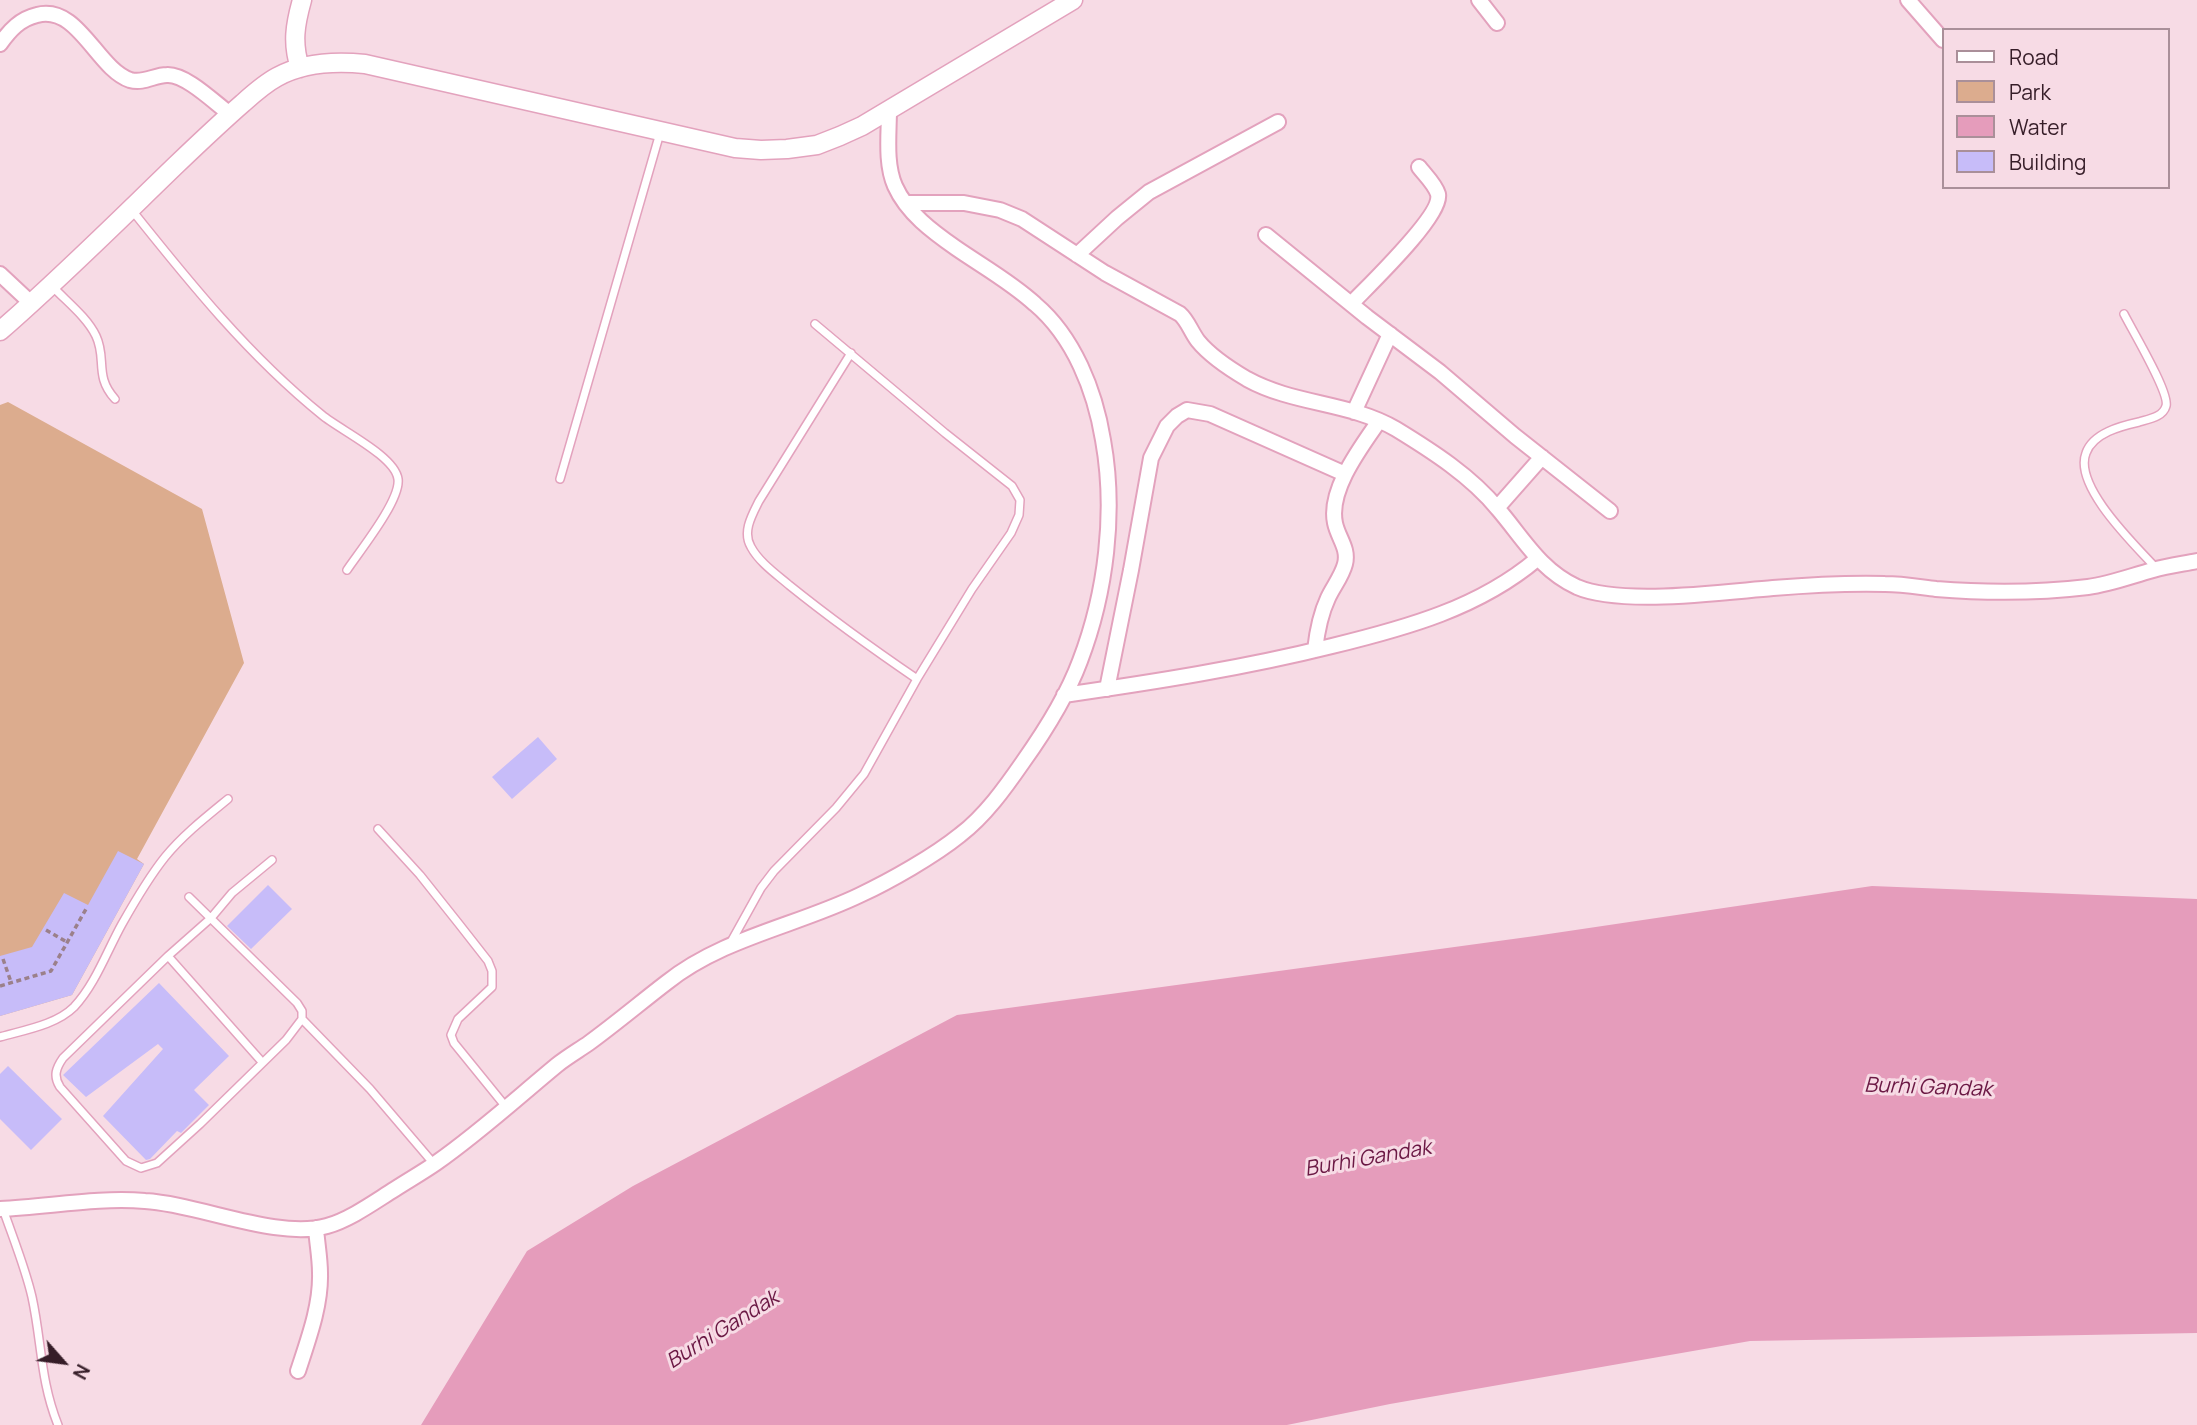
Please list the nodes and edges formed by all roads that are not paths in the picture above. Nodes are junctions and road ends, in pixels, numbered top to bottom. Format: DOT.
graph roads {
  1 [pos="302,0"];
  2 [pos="1073,0"];
  3 [pos="1479,0"];
  4 [pos="1908,0"];
  5 [pos="1497,23"];
  6 [pos="1941,38"];
  7 [pos="0,44"];
  8 [pos="299,68"];
  9 [pos="889,109"];
  10 [pos="230,114"];
  11 [pos="1278,122"];
  12 [pos="660,132"];
  13 [pos="1419,167"];
  14 [pos="906,203"];
  15 [pos="131,209"];
  16 [pos="1266,234"];
  17 [pos="1077,256"];
  18 [pos="0,274"];
  19 [pos="51,285"];
  20 [pos="31,303"];
  21 [pos="1351,304"];
  22 [pos="2124,314"];
  23 [pos="816,324"];
  24 [pos="0,331"];
  25 [pos="1390,334"];
  26 [pos="851,354"];
  27 [pos="115,399"];
  28 [pos="1354,412"];
  29 [pos="1379,421"];
  30 [pos="1542,457"];
  31 [pos="1345,474"];
  32 [pos="560,479"];
  33 [pos="1497,508"];
  34 [pos="1610,511"];
  35 [pos="1537,559"];
  36 [pos="2197,561"];
  37 [pos="2156,569"];
  38 [pos="347,570"];
  39 [pos="1315,650"];
  40 [pos="917,679"];
  41 [pos="1107,689"];
  42 [pos="1064,695"];
  43 [pos="228,799"];
  44 [pos="378,829"];
  45 [pos="272,860"];
  46 [pos="189,897"];
  47 [pos="211,918"];
  48 [pos="729,946"];
  49 [pos="168,956"];
  50 [pos="302,1020"];
  51 [pos="0,1037"];
  52 [pos="262,1062"];
  53 [pos="506,1107"];
  54 [pos="434,1165"];
  55 [pos="1,1209"];
  56 [pos="316,1228"];
  57 [pos="298,1371"];
  58 [pos="58,1425"];
  1 -- 8 [label="street"];
  2 -- 9 [label="street"];
  3 -- 5 [label="street"];
  4 -- 6 [label="street"];
  7 -- 10 [label="street"];
  8 -- 10 [label="street"];
  8 -- 12 [label="street"];
  9 -- 12 [label="street"];
  9 -- 14 [label="street"];
  10 -- 15 [label="street"];
  11 -- 17 [label="street"];
  12 -- 32 [label="lane"];
  13 -- 21 [label="street"];
  14 -- 17 [label="street"];
  14 -- 42 [label="street"];
  15 -- 19 [label="street"];
  15 -- 38 [label="lane"];
  16 -- 21 [label="street"];
  17 -- 28 [label="street"];
  18 -- 20 [label="street"];
  19 -- 20 [label="street"];
  19 -- 27 [label="lane"];
  20 -- 24 [label="street"];
  21 -- 25 [label="street"];
  22 -- 37 [label="lane"];
  23 -- 26 [label="lane"];
  25 -- 28 [label="street"];
  25 -- 30 [label="street"];
  26 -- 40 [label="lane"];
  26 -- 40 [label="lane"];
  28 -- 29 [label="street"];
  29 -- 31 [label="street"];
  29 -- 33 [label="street"];
  30 -- 33 [label="street"];
  30 -- 34 [label="street"];
  31 -- 39 [label="street"];
  31 -- 41 [label="street"];
  33 -- 35 [label="street"];
  35 -- 37 [label="street"];
  35 -- 39 [label="street"];
  36 -- 37 [label="street"];
  39 -- 41 [label="street"];
  40 -- 48 [label="lane"];
  41 -- 42 [label="street"];
  42 -- 48 [label="street"];
  43 -- 51 [label="lane"];
  44 -- 53 [label="lane"];
  45 -- 47 [label="lane"];
  46 -- 47 [label="lane"];
  47 -- 49 [label="lane"];
  47 -- 50 [label="lane"];
  48 -- 53 [label="street"];
  49 -- 52 [label="lane"];
  49 -- 52 [label="lane"];
  50 -- 52 [label="lane"];
  50 -- 54 [label="lane"];
  53 -- 54 [label="street"];
  54 -- 56 [label="street"];
  55 -- 56 [label="street"];
  55 -- 58 [label="lane"];
  56 -- 57 [label="street"];
}
